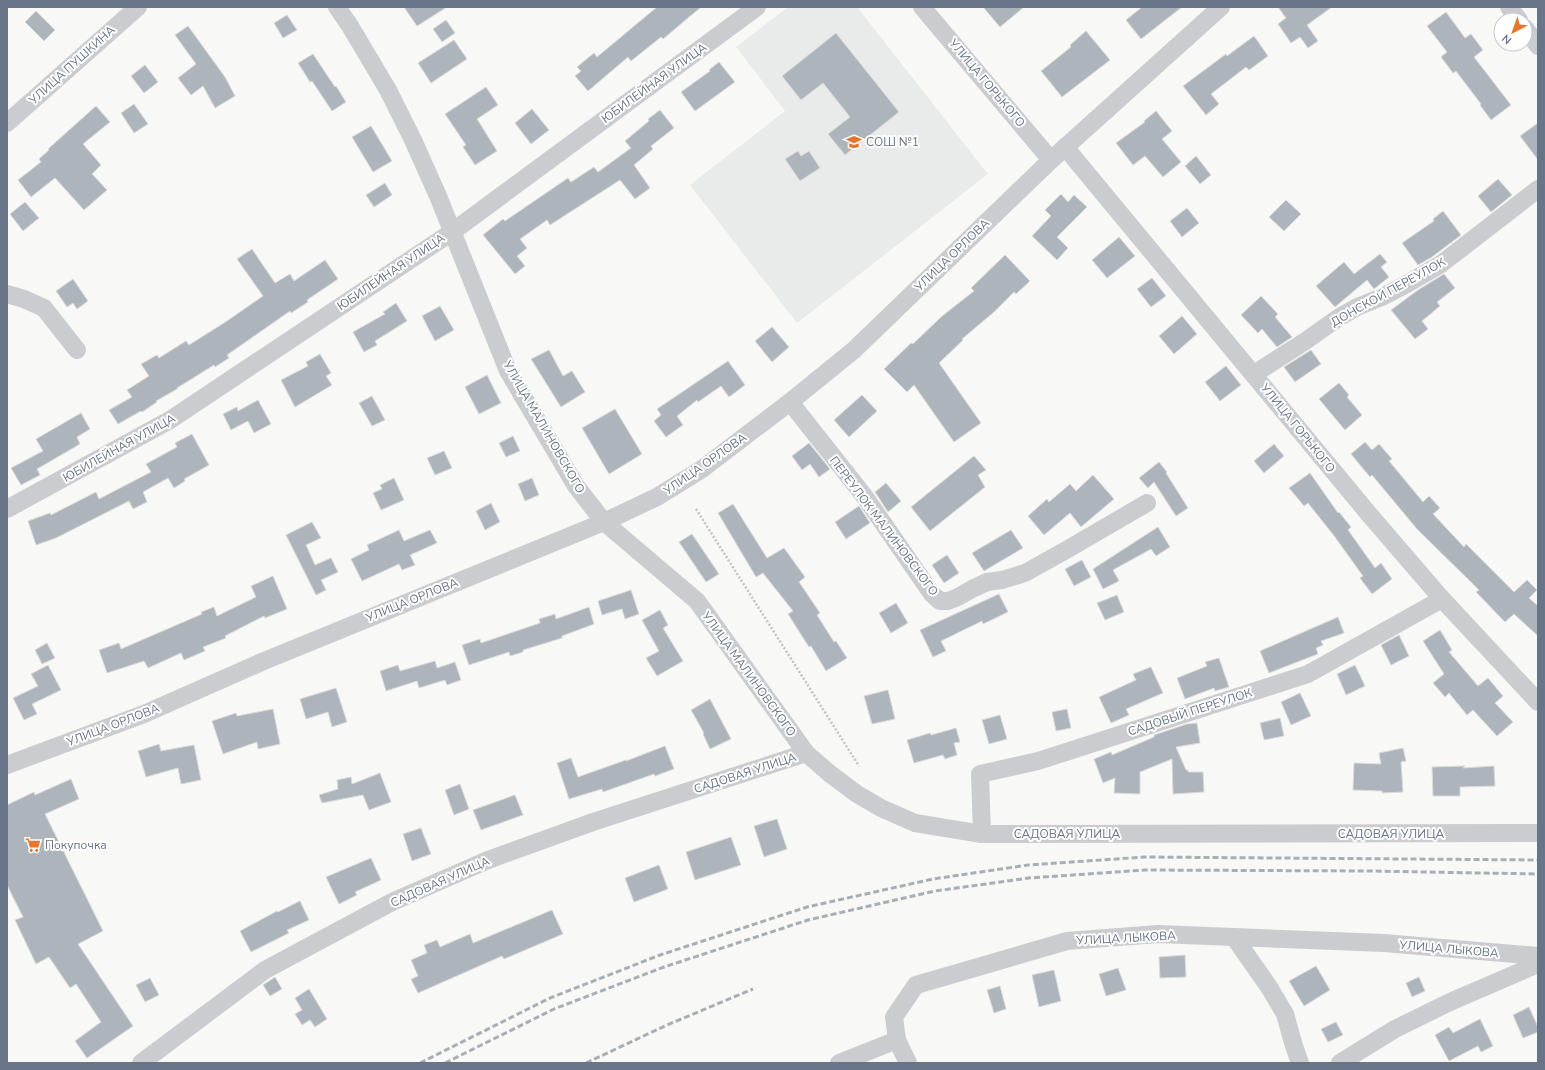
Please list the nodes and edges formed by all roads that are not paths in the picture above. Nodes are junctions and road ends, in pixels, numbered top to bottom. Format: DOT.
graph roads {
  1 [pos="138,7"];
  2 [pos="337,7"];
  3 [pos="757,7"];
  4 [pos="922,7"];
  5 [pos="1221,7"];
  6 [pos="7,123"];
  7 [pos="1065,147"];
  8 [pos="1051,160"];
  9 [pos="1538,189"];
  10 [pos="452,232"];
  11 [pos="7,294"];
  12 [pos="77,350"];
  13 [pos="1254,374"];
  14 [pos="790,402"];
  15 [pos="1147,502"];
  16 [pos="7,509"];
  17 [pos="604,522"];
  18 [pos="1442,599"];
  19 [pos="1538,702"];
  20 [pos="806,753"];
  21 [pos="7,765"];
  22 [pos="1538,833"];
  23 [pos="982,834"];
  24 [pos="1234,937"];
  25 [pos="1538,956"];
  26 [pos="1538,964"];
  27 [pos="897,1040"];
  28 [pos="141,1063"];
  29 [pos="839,1063"];
  30 [pos="908,1063"];
  31 [pos="1300,1063"];
  32 [pos="1340,1063"];
  1 -- 6 [label="street, УЛИЦА ПУШКИНА"];
  2 -- 10 [label="street, УЛИЦА МАЛИНОВСКОГО"];
  3 -- 10 [label="street, ЮБИЛЕЙНАЯ УЛИЦА"];
  4 -- 8 [label="street, УЛИЦА ГОРЬКОГО"];
  5 -- 7 [label="street, УЛИЦА ОРЛОВА"];
  7 -- 8 [label="street, УЛИЦА ОРЛОВА"];
  7 -- 13 [label="street, УЛИЦА ГОРЬКОГО"];
  8 -- 14 [label="street, УЛИЦА ОРЛОВА"];
  9 -- 13 [label="street, ДОНСКОЙ ПЕРЕУЛОК"];
  10 -- 16 [label="street, ЮБИЛЕЙНАЯ УЛИЦА"];
  10 -- 17 [label="street, УЛИЦА МАЛИНОВСКОГО"];
  11 -- 12 [label="street"];
  13 -- 18 [label="street, УЛИЦА ГОРЬКОГО"];
  14 -- 15 [label="street, ПЕРЕУЛОК МАЛИНОВСКОГО"];
  14 -- 17 [label="street, УЛИЦА ОРЛОВА"];
  17 -- 20 [label="street, УЛИЦА МАЛИНОВСКОГО"];
  17 -- 21 [label="street, УЛИЦА ОРЛОВА"];
  18 -- 19 [label="street, УЛИЦА ГОРЬКОГО"];
  18 -- 23 [label="street, САДОВЫЙ ПЕРЕУЛОК"];
  20 -- 23 [label="street, САДОВАЯ УЛИЦА"];
  20 -- 28 [label="street, САДОВАЯ УЛИЦА"];
  22 -- 23 [label="street, САДОВАЯ УЛИЦА"];
  24 -- 25 [label="street, УЛИЦА ЛЫКОВА"];
  24 -- 27 [label="street, УЛИЦА ЛЫКОВА"];
  24 -- 31 [label="street"];
  26 -- 32 [label="street"];
  27 -- 29 [label="street"];
  27 -- 30 [label="street, УЛИЦА ЛЫКОВА"];
}
